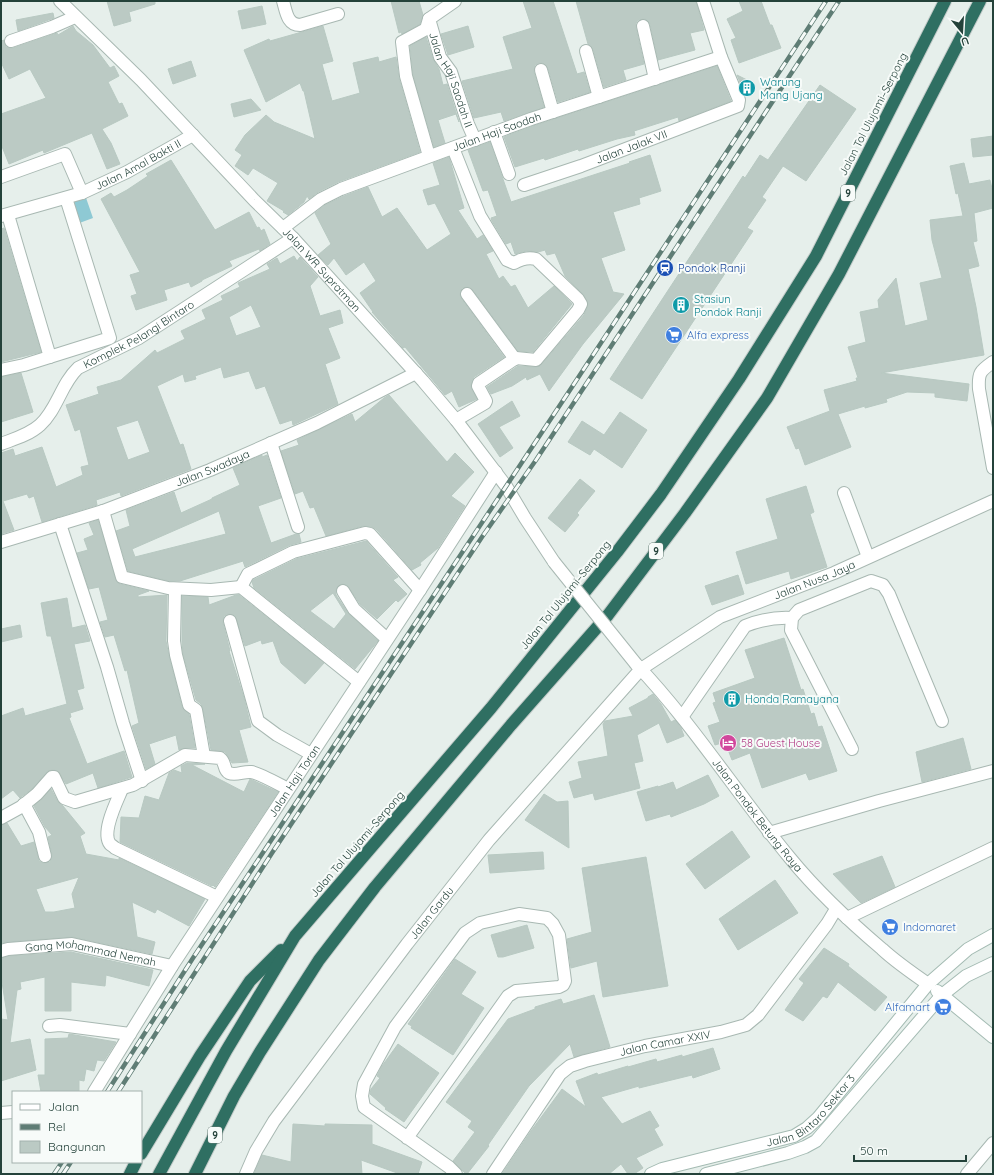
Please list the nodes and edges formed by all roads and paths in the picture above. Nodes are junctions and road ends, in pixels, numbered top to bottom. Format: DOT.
graph roads {
  1 [pos="60,1"];
  2 [pos="283,1"];
  3 [pos="455,1"];
  4 [pos="703,1"];
  5 [pos="945,1"];
  6 [pos="980,1"];
  7 [pos="338,14"];
  8 [pos="75,17"];
  9 [pos="429,19"];
  10 [pos="643,26"];
  11 [pos="11,41"];
  12 [pos="586,51"];
  13 [pos="721,57"];
  14 [pos="542,70"];
  15 [pos="656,79"];
  16 [pos="599,97"];
  17 [pos="553,112"];
  18 [pos="494,132"];
  19 [pos="193,135"];
  20 [pos="475,140"];
  21 [pos="452,148"];
  22 [pos="429,156"];
  23 [pos="509,174"];
  24 [pos="1,177"];
  25 [pos="524,185"];
  26 [pos="74,195"];
  27 [pos="5,215"];
  28 [pos="283,228"];
  29 [pos="293,238"];
  30 [pos="467,294"];
  31 [pos="50,357"];
  32 [pos="515,359"];
  33 [pos="993,362"];
  34 [pos="1,370"];
  35 [pos="416,373"];
  36 [pos="456,420"];
  37 [pos="271,443"];
  38 [pos="1,444"];
  39 [pos="993,468"];
  40 [pos="496,472"];
  41 [pos="844,494"];
  42 [pos="993,501"];
  43 [pos="103,511"];
  44 [pos="60,524"];
  45 [pos="298,527"];
  46 [pos="1,542"];
  47 [pos="868,557"];
  48 [pos="554,562"];
  49 [pos="241,587"];
  50 [pos="175,588"];
  51 [pos="420,590"];
  52 [pos="343,591"];
  53 [pos="792,618"];
  54 [pos="230,621"];
  55 [pos="387,638"];
  56 [pos="639,667"];
  57 [pos="359,682"];
  58 [pos="682,717"];
  59 [pos="942,722"];
  60 [pos="852,749"];
  61 [pos="311,754"];
  62 [pos="204,756"];
  63 [pos="993,771"];
  64 [pos="142,781"];
  65 [pos="122,789"];
  66 [pos="288,789"];
  67 [pos="24,804"];
  68 [pos="1,818"];
  69 [pos="770,833"];
  70 [pos="993,848"];
  71 [pos="45,856"];
  72 [pos="217,898"];
  73 [pos="836,908"];
  74 [pos="847,918"];
  75 [pos="993,935"];
  76 [pos="295,936"];
  77 [pos="5,950"];
  78 [pos="993,963"];
  79 [pos="172,966"];
  80 [pos="928,984"];
  81 [pos="942,995"];
  82 [pos="49,1026"];
  83 [pos="130,1034"];
  84 [pos="993,1038"];
  85 [pos="95,1091"];
  86 [pos="12,1112"];
  87 [pos="1,1113"];
  88 [pos="407,1138"];
  89 [pos="993,1143"];
  90 [pos="142,1152"];
  91 [pos="136,1163"];
  92 [pos="130,1174"];
  93 [pos="158,1174"];
  94 [pos="195,1174"];
  95 [pos="246,1174"];
  96 [pos="456,1174"];
  97 [pos="493,1174"];
  98 [pos="651,1174"];
  99 [pos="706,1174"];
  100 [pos="967,1174"];
  1 -- 8 [label="street, Jalan WR Supratman"];
  2 -- 7 [label="street"];
  3 -- 9 [label="street"];
  4 -- 13 [label="street"];
  5 -- 76 [label="highway, Jalan Tol Ulujami–Serpong / 9"];
  6 -- 94 [label="highway, 9"];
  8 -- 11 [label="street"];
  8 -- 19 [label="street, Jalan WR Supratman"];
  9 -- 20 [label="street, Jalan Haji Saodah II"];
  9 -- 22 [label="street"];
  10 -- 15 [label="street"];
  12 -- 16 [label="street"];
  13 -- 15 [label="street, Jalan Haji Saodah"];
  13 -- 25 [label="street, Jalan Jalak VII"];
  14 -- 17 [label="street"];
  15 -- 16 [label="street, Jalan Haji Saodah"];
  16 -- 17 [label="street, Jalan Haji Saodah"];
  17 -- 18 [label="street, Jalan Haji Saodah"];
  18 -- 20 [label="street, Jalan Haji Saodah"];
  18 -- 23 [label="street"];
  19 -- 26 [label="street, Jalan Amal Bakti II"];
  19 -- 28 [label="street, Jalan WR Supratman"];
  20 -- 21 [label="street, Jalan Haji Saodah"];
  21 -- 22 [label="street, Jalan Haji Saodah"];
  21 -- 32 [label="street"];
  22 -- 28 [label="street, Jalan Haji Saodah"];
  24 -- 26 [label="street, Jalan Amal Bakti II"];
  26 -- 27 [label="street"];
  26 -- 31 [label="street"];
  27 -- 31 [label="street"];
  28 -- 29 [label="street, Jalan WR Supratman"];
  29 -- 35 [label="street, Jalan WR Supratman"];
  29 -- 38 [label="street, Komplek Pelangi Bintaro"];
  30 -- 32 [label="street"];
  31 -- 34 [label="street"];
  32 -- 36 [label="street"];
  33 -- 39 [label="street"];
  35 -- 36 [label="street, Jalan WR Supratman"];
  35 -- 37 [label="street, Jalan Swadaya"];
  36 -- 40 [label="street, Jalan WR Supratman"];
  37 -- 43 [label="street, Jalan Swadaya"];
  37 -- 45 [label="street"];
  40 -- 48 [label="street, Jalan WR Supratman"];
  40 -- 51 [label="street, Jalan Haji Toran"];
  41 -- 47 [label="street"];
  42 -- 47 [label="street, Jalan Nusa Jaya"];
  43 -- 44 [label="street, Jalan Swadaya"];
  43 -- 50 [label="street"];
  44 -- 46 [label="street, Jalan Swadaya"];
  44 -- 64 [label="street"];
  47 -- 56 [label="street, Jalan Nusa Jaya"];
  48 -- 56 [label="street, Jalan Pondok Betung Raya, bridge"];
  49 -- 50 [label="street"];
  49 -- 51 [label="street"];
  49 -- 57 [label="street"];
  50 -- 62 [label="street"];
  51 -- 55 [label="street, Jalan Haji Toran"];
  52 -- 55 [label="street"];
  53 -- 58 [label="street"];
  53 -- 59 [label="street"];
  53 -- 60 [label="street"];
  54 -- 61 [label="street"];
  55 -- 57 [label="street, Jalan Haji Toran"];
  56 -- 58 [label="street, Jalan Pondok Betung Raya"];
  56 -- 95 [label="street, Jalan Gardu"];
  57 -- 61 [label="street, Jalan Haji Toran"];
  58 -- 69 [label="street, Jalan Pondok Betung Raya"];
  61 -- 66 [label="street, Jalan Haji Toran"];
  62 -- 64 [label="street"];
  62 -- 66 [label="street"];
  63 -- 69 [label="street"];
  64 -- 65 [label="street"];
  65 -- 67 [label="street"];
  65 -- 72 [label="street"];
  66 -- 72 [label="street, Jalan Haji Toran"];
  67 -- 68 [label="street"];
  67 -- 71 [label="street"];
  69 -- 73 [label="street, Jalan Pondok Betung Raya"];
  70 -- 74 [label="street"];
  72 -- 79 [label="street, Jalan Haji Toran"];
  73 -- 74 [label="street, Jalan Pondok Betung Raya"];
  73 -- 97 [label="street, Jalan Camar XXIV"];
  74 -- 80 [label="street, Jalan Pondok Betung Raya"];
  75 -- 80 [label="street, Jalan Bintaro Sektor 3"];
  76 -- 90 [label="highway"];
  76 -- 93 [label="highway, Jalan Tol Ulujami–Serpong / 9"];
  77 -- 79 [label="street, Gang Mohammad Nemah"];
  78 -- 81 [label="street, Jalan Bintaro Sektor 3"];
  79 -- 83 [label="street, Jalan Haji Toran"];
  80 -- 81 [label="street, Jalan Pondok Betung Raya"];
  80 -- 98 [label="street, Jalan Bintaro Sektor 3"];
  81 -- 84 [label="street, Jalan Pondok Betung Raya"];
  81 -- 99 [label="street, Jalan Bintaro Sektor 3"];
  82 -- 83 [label="street"];
  83 -- 85 [label="street, Jalan Haji Toran"];
  86 -- 87 [label="street"];
  88 -- 88 [label="street"];
  88 -- 96 [label="street"];
  89 -- 100 [label="street"];
  91 -- 92 [label="highway"];
}
